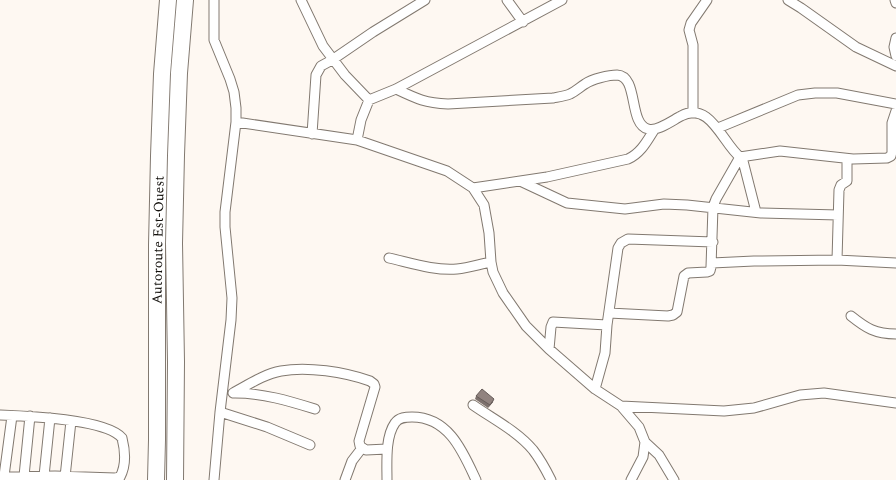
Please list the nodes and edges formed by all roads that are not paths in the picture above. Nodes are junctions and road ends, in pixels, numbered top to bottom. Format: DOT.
graph roads {
  1 [pos="168,0"];
  2 [pos="186,0"];
  3 [pos="214,0"];
  4 [pos="301,0"];
  5 [pos="425,0"];
  6 [pos="508,0"];
  7 [pos="562,0"];
  8 [pos="707,0"];
  9 [pos="788,0"];
  10 [pos="523,22"];
  11 [pos="896,38"];
  12 [pos="896,56"];
  13 [pos="332,60"];
  14 [pos="896,66"];
  15 [pos="396,89"];
  16 [pos="369,100"];
  17 [pos="896,104"];
  18 [pos="896,111"];
  19 [pos="693,112"];
  20 [pos="236,122"];
  21 [pos="718,128"];
  22 [pos="654,130"];
  23 [pos="312,134"];
  24 [pos="357,140"];
  25 [pos="741,157"];
  26 [pos="847,159"];
  27 [pos="520,181"];
  28 [pos="473,188"];
  29 [pos="713,207"];
  30 [pos="756,212"];
  31 [pos="838,215"];
  32 [pos="713,242"];
  33 [pos="389,258"];
  34 [pos="837,260"];
  35 [pos="491,262"];
  36 [pos="896,263"];
  37 [pos="712,264"];
  38 [pos="609,313"];
  39 [pos="850,316"];
  40 [pos="607,325"];
  41 [pos="896,334"];
  42 [pos="549,350"];
  43 [pos="595,389"];
  44 [pos="222,393"];
  45 [pos="233,393"];
  46 [pos="896,403"];
  47 [pos="473,405"];
  48 [pos="621,406"];
  49 [pos="315,409"];
  50 [pos="220,412"];
  51 [pos="0,415"];
  52 [pos="12,416"];
  53 [pos="30,416"];
  54 [pos="50,418"];
  55 [pos="71,421"];
  56 [pos="645,442"];
  57 [pos="310,445"];
  58 [pos="362,448"];
  59 [pos="388,449"];
  60 [pos="2,476"];
  61 [pos="24,476"];
  62 [pos="44,476"];
  63 [pos="65,477"];
  64 [pos="156,480"];
  65 [pos="175,480"];
  66 [pos="214,480"];
  67 [pos="345,480"];
  68 [pos="387,480"];
  69 [pos="476,480"];
  70 [pos="551,480"];
  71 [pos="631,480"];
  72 [pos="674,480"];
  1 -- 64 [label="highway, Autoroute Est-Ouest"];
  2 -- 65 [label="highway, Autoroute Est-Ouest"];
  3 -- 20 [label="street"];
  4 -- 13 [label="street"];
  5 -- 13 [label="street"];
  6 -- 10 [label="street"];
  7 -- 10 [label="street"];
  8 -- 19 [label="street"];
  9 -- 14 [label="street"];
  10 -- 15 [label="street"];
  11 -- 12 [label="street"];
  13 -- 16 [label="street"];
  13 -- 23 [label="street"];
  15 -- 16 [label="street"];
  15 -- 22 [label="street"];
  16 -- 24 [label="street"];
  17 -- 21 [label="street"];
  18 -- 26 [label="street"];
  19 -- 21 [label="street"];
  19 -- 22 [label="street"];
  20 -- 23 [label="street"];
  20 -- 44 [label="street"];
  21 -- 25 [label="street"];
  22 -- 27 [label="street"];
  23 -- 24 [label="street"];
  24 -- 28 [label="street"];
  25 -- 26 [label="street"];
  25 -- 29 [label="street"];
  25 -- 30 [label="street"];
  26 -- 31 [label="street"];
  27 -- 28 [label="street"];
  27 -- 29 [label="street"];
  28 -- 35 [label="street"];
  29 -- 30 [label="street"];
  29 -- 32 [label="street"];
  30 -- 31 [label="street"];
  31 -- 34 [label="street"];
  32 -- 37 [label="street"];
  32 -- 38 [label="street"];
  33 -- 35 [label="street"];
  34 -- 36 [label="street"];
  34 -- 37 [label="street"];
  35 -- 42 [label="street"];
  37 -- 38 [label="street"];
  38 -- 40 [label="street"];
  39 -- 41 [label="street"];
  40 -- 42 [label="street"];
  40 -- 43 [label="street"];
  42 -- 43 [label="street"];
  43 -- 48 [label="street"];
  44 -- 45 [label="street"];
  44 -- 50 [label="street"];
  45 -- 49 [label="street"];
  45 -- 58 [label="street"];
  46 -- 48 [label="street"];
  47 -- 70 [label="street"];
  48 -- 56 [label="street"];
  50 -- 57 [label="street"];
  50 -- 66 [label="street"];
  51 -- 52 [label="street"];
  52 -- 53 [label="street"];
  52 -- 60 [label="street"];
  53 -- 54 [label="street"];
  53 -- 61 [label="street"];
  54 -- 55 [label="street"];
  54 -- 62 [label="street"];
  55 -- 63 [label="street"];
  55 -- 63 [label="street"];
  56 -- 71 [label="street"];
  56 -- 72 [label="street"];
  58 -- 59 [label="street"];
  58 -- 67 [label="street"];
  59 -- 68 [label="street"];
  59 -- 69 [label="street"];
  60 -- 61 [label="street"];
  61 -- 62 [label="street"];
  62 -- 63 [label="street"];
}
